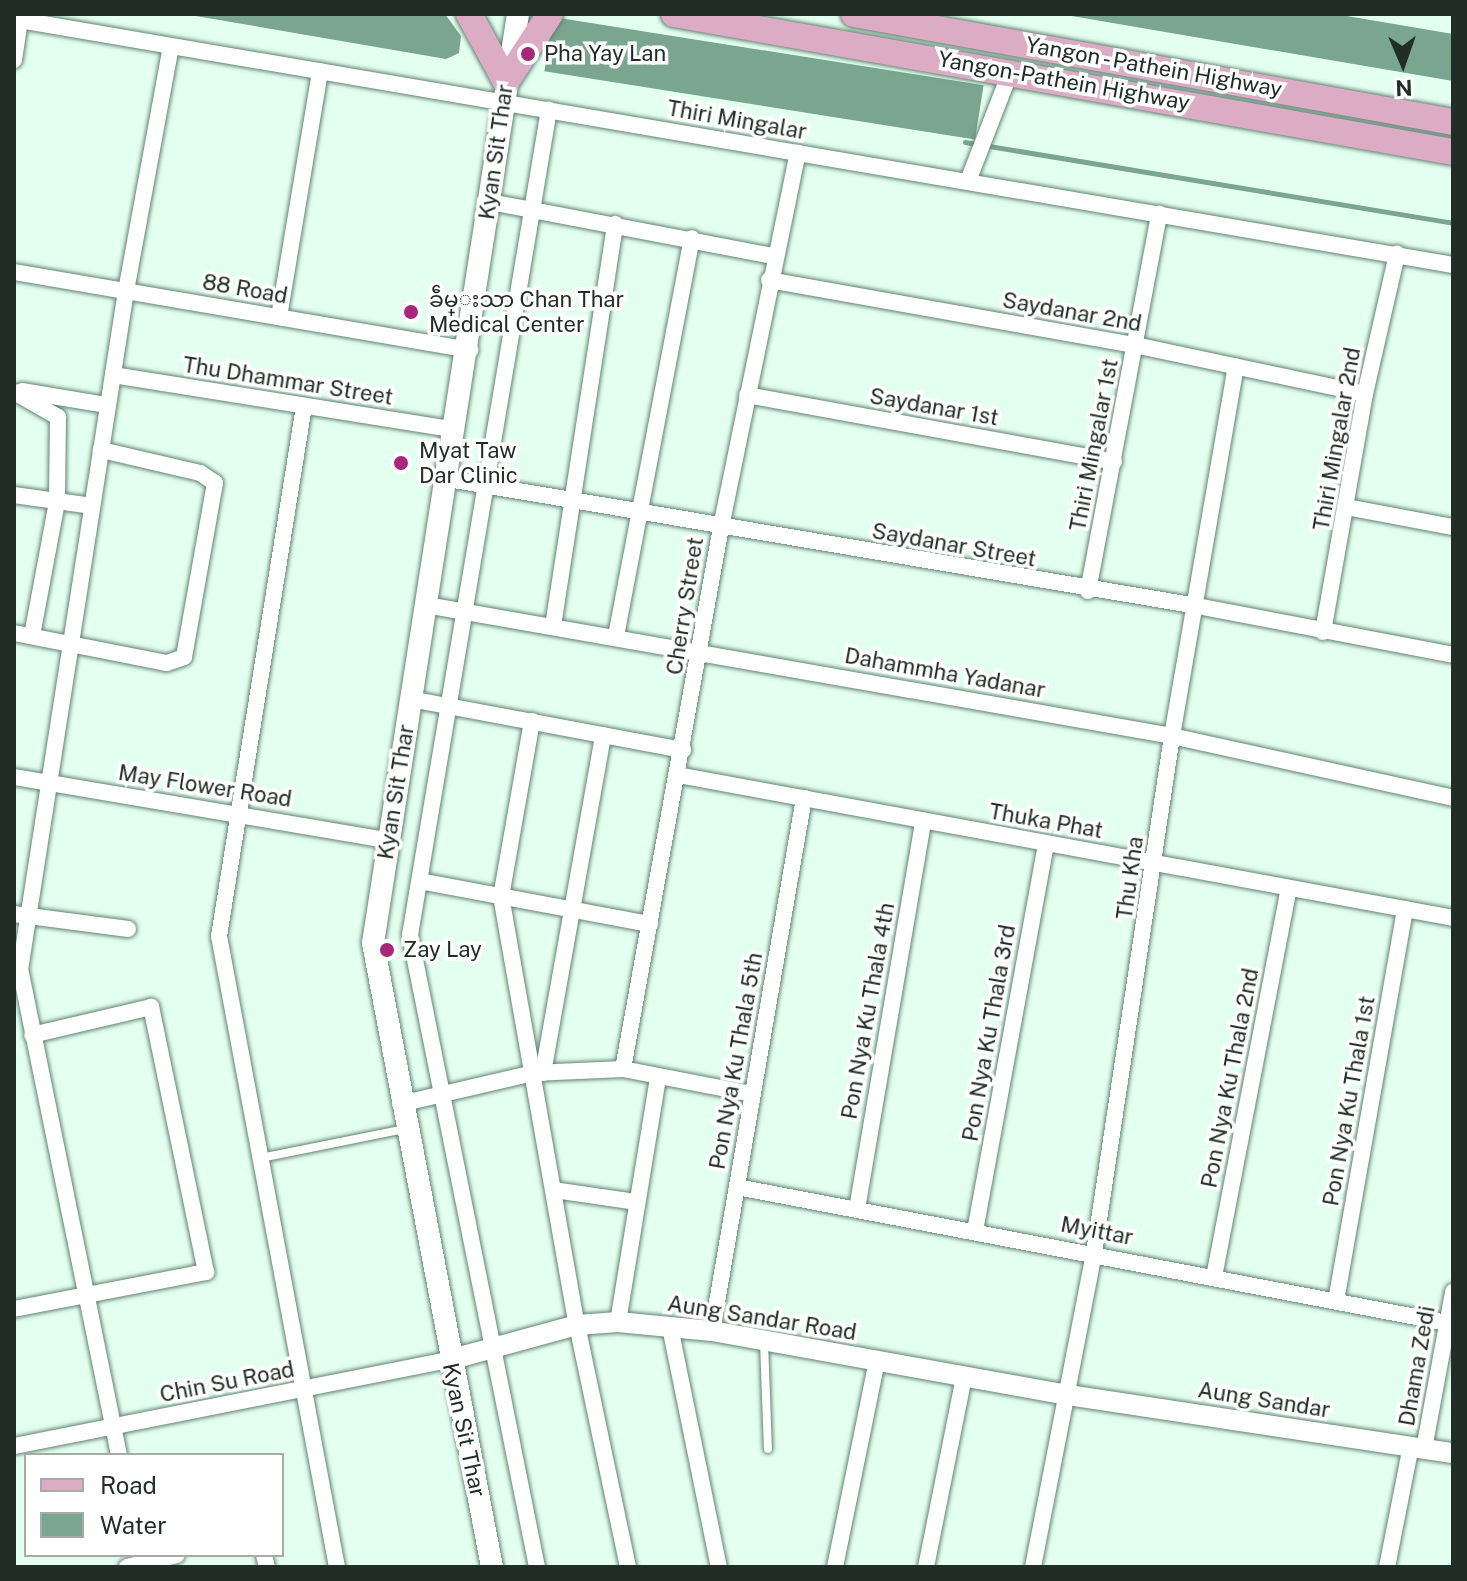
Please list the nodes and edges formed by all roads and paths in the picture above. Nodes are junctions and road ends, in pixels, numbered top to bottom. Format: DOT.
graph roads {
  1 [pos="469,14"];
  2 [pos="518,14"];
  3 [pos="550,14"];
  4 [pos="674,14"];
  5 [pos="854,14"];
  6 [pos="17,20"];
  7 [pos="171,47"];
  8 [pos="14,60"];
  9 [pos="1011,70"];
  10 [pos="320,71"];
  11 [pos="504,92"];
  12 [pos="549,110"];
  13 [pos="1453,122"];
  14 [pos="1453,152"];
  15 [pos="798,153"];
  16 [pos="968,181"];
  17 [pos="490,202"];
  18 [pos="532,210"];
  19 [pos="1159,214"];
  20 [pos="615,224"];
  21 [pos="692,238"];
  22 [pos="1397,254"];
  23 [pos="774,256"];
  24 [pos="1453,265"];
  25 [pos="14,272"];
  26 [pos="769,280"];
  27 [pos="126,291"];
  28 [pos="279,317"];
  29 [pos="1135,345"];
  30 [pos="470,350"];
  31 [pos="1236,367"];
  32 [pos="113,375"];
  33 [pos="14,391"];
  34 [pos="1365,394"];
  35 [pos="747,395"];
  36 [pos="107,405"];
  37 [pos="304,406"];
  38 [pos="455,430"];
  39 [pos="101,450"];
  40 [pos="1114,462"];
  41 [pos="448,479"];
  42 [pos="486,485"];
  43 [pos="14,495"];
  44 [pos="572,501"];
  45 [pos="57,502"];
  46 [pos="92,506"];
  47 [pos="1347,507"];
  48 [pos="640,512"];
  49 [pos="721,527"];
  50 [pos="1453,527"];
  51 [pos="1088,591"];
  52 [pos="426,605"];
  53 [pos="1197,606"];
  54 [pos="465,611"];
  55 [pos="553,626"];
  56 [pos="1323,632"];
  57 [pos="14,633"];
  58 [pos="32,635"];
  59 [pos="616,636"];
  60 [pos="71,641"];
  61 [pos="701,651"];
  62 [pos="1453,655"];
  63 [pos="410,699"];
  64 [pos="449,706"];
  65 [pos="532,721"];
  66 [pos="603,735"];
  67 [pos="1172,736"];
  68 [pos="683,750"];
  69 [pos="678,775"];
  70 [pos="14,777"];
  71 [pos="50,783"];
  72 [pos="804,798"];
  73 [pos="1453,798"];
  74 [pos="240,814"];
  75 [pos="923,821"];
  76 [pos="388,840"];
  77 [pos="1046,844"];
  78 [pos="1156,862"];
  79 [pos="420,881"];
  80 [pos="1289,888"];
  81 [pos="501,896"];
  82 [pos="1405,909"];
  83 [pos="572,910"];
  84 [pos="14,914"];
  85 [pos="32,916"];
  86 [pos="1453,918"];
  87 [pos="650,924"];
  88 [pos="128,929"];
  89 [pos="32,1035"];
  90 [pos="623,1069"];
  91 [pos="538,1073"];
  92 [pos="658,1077"];
  93 [pos="752,1094"];
  94 [pos="441,1095"];
  95 [pos="400,1104"];
  96 [pos="405,1129"];
  97 [pos="260,1158"];
  98 [pos="737,1187"];
  99 [pos="554,1190"];
  100 [pos="636,1202"];
  101 [pos="857,1209"];
  102 [pos="975,1231"];
  103 [pos="1094,1253"];
  104 [pos="1214,1277"];
  105 [pos="1453,1292"];
  106 [pos="86,1295"];
  107 [pos="1336,1301"];
  108 [pos="14,1309"];
  109 [pos="618,1322"];
  110 [pos="1447,1323"];
  111 [pos="577,1325"];
  112 [pos="670,1327"];
  113 [pos="712,1331"];
  114 [pos="764,1340"];
  115 [pos="492,1349"];
  116 [pos="449,1360"];
  117 [pos="877,1361"];
  118 [pos="964,1377"];
  119 [pos="303,1389"];
  120 [pos="1068,1395"];
  121 [pos="114,1426"];
  122 [pos="14,1446"];
  123 [pos="1418,1448"];
  124 [pos="768,1449"];
  125 [pos="119,1453"];
  126 [pos="1453,1453"];
  127 [pos="167,1557"];
  128 [pos="138,1563"];
  129 [pos="337,1567"];
  130 [pos="492,1567"];
  131 [pos="537,1567"];
  132 [pos="628,1567"];
  133 [pos="719,1567"];
  134 [pos="835,1567"];
  135 [pos="926,1567"];
  136 [pos="1033,1567"];
  137 [pos="1387,1567"];
  1 -- 11 [label="main road"];
  2 -- 11 [label="main road, Kyan Sit Thar"];
  3 -- 11 [label="main road"];
  4 -- 9 [label="main road, Yangon-Pathein Highway"];
  5 -- 13 [label="main road, Yangon - Pathein Highway"];
  6 -- 7 [label="street, Thiri Mingalar"];
  6 -- 8 [label="street"];
  7 -- 10 [label="street, Thiri Mingalar"];
  7 -- 27 [label="street"];
  9 -- 14 [label="main road, Yangon-Pathein Highway"];
  9 -- 16 [label="street"];
  10 -- 11 [label="street, Thiri Mingalar"];
  10 -- 28 [label="street"];
  11 -- 12 [label="street, Thiri Mingalar"];
  11 -- 17 [label="main road, Kyan Sit Thar"];
  12 -- 15 [label="street, Thiri Mingalar"];
  12 -- 18 [label="street"];
  15 -- 16 [label="street, Thiri Mingalar"];
  15 -- 23 [label="street, Cherry Street"];
  16 -- 19 [label="street, Thiri Mingalar"];
  17 -- 18 [label="street"];
  17 -- 30 [label="main road, Kyan Sit Thar"];
  18 -- 20 [label="street"];
  18 -- 42 [label="street"];
  19 -- 22 [label="street, Thiri Mingalar"];
  19 -- 29 [label="street, Thiri Mingalar 1st"];
  20 -- 21 [label="street"];
  20 -- 44 [label="street"];
  21 -- 23 [label="street"];
  21 -- 48 [label="street"];
  22 -- 24 [label="street, Thiri Mingalar"];
  22 -- 34 [label="street, Thiri Mingalar 2nd"];
  23 -- 26 [label="street, Cherry Street"];
  25 -- 27 [label="street, 88 Road"];
  26 -- 29 [label="street, Saydanar 2nd"];
  26 -- 35 [label="street, Cherry Street"];
  27 -- 28 [label="street, 88 Road"];
  27 -- 32 [label="street"];
  28 -- 30 [label="street, 88 Road"];
  29 -- 31 [label="street, Saydanar 2nd"];
  29 -- 40 [label="street, Thiri Mingalar 1st"];
  30 -- 38 [label="main road, Kyan Sit Thar"];
  31 -- 34 [label="street, Saydanar 2nd"];
  31 -- 53 [label="street, Thu Kha"];
  32 -- 36 [label="street"];
  32 -- 37 [label="street, Thu Dhammar Street"];
  33 -- 36 [label="street"];
  33 -- 45 [label="street"];
  34 -- 47 [label="street, Thiri Mingalar 2nd"];
  35 -- 40 [label="street, Saydanar 1st"];
  35 -- 49 [label="street, Cherry Street"];
  36 -- 39 [label="street"];
  37 -- 38 [label="street, Thu Dhammar Street"];
  37 -- 74 [label="street"];
  38 -- 41 [label="main road, Kyan Sit Thar"];
  39 -- 46 [label="street"];
  39 -- 60 [label="street"];
  40 -- 51 [label="street, Thiri Mingalar 1st"];
  41 -- 42 [label="street, Saydanar Street"];
  41 -- 52 [label="main road, Kyan Sit Thar"];
  42 -- 44 [label="street, Saydanar Street"];
  42 -- 54 [label="street"];
  43 -- 45 [label="street"];
  44 -- 48 [label="street, Saydanar Street"];
  44 -- 55 [label="street"];
  45 -- 46 [label="street"];
  45 -- 58 [label="street"];
  46 -- 60 [label="street"];
  47 -- 50 [label="street"];
  47 -- 56 [label="street, Thiri Mingalar 2nd"];
  48 -- 49 [label="street, Saydanar Street"];
  48 -- 59 [label="street"];
  49 -- 51 [label="street, Saydanar Street"];
  49 -- 61 [label="street, Cherry Street"];
  51 -- 53 [label="street, Saydanar Street"];
  52 -- 54 [label="street, Dahammha Yadanar"];
  52 -- 63 [label="main road, Kyan Sit Thar"];
  53 -- 56 [label="street, Saydanar Street"];
  53 -- 67 [label="street, Thu Kha"];
  54 -- 55 [label="street, Dahammha Yadanar"];
  54 -- 64 [label="street"];
  55 -- 59 [label="street, Dahammha Yadanar"];
  56 -- 62 [label="street, Saydanar Street"];
  57 -- 58 [label="street"];
  58 -- 60 [label="street"];
  59 -- 61 [label="street, Dahammha Yadanar"];
  60 -- 71 [label="street"];
  61 -- 67 [label="street, Dahammha Yadanar"];
  61 -- 68 [label="street, Cherry Street"];
  63 -- 64 [label="street"];
  63 -- 76 [label="main road, Kyan Sit Thar"];
  64 -- 65 [label="street"];
  64 -- 79 [label="street"];
  65 -- 66 [label="street"];
  65 -- 81 [label="street"];
  66 -- 68 [label="street"];
  66 -- 83 [label="street"];
  67 -- 73 [label="street, Dahammha Yadanar"];
  67 -- 78 [label="street, Thu Kha"];
  68 -- 69 [label="street, Cherry Street"];
  69 -- 72 [label="street, Thuka Phat"];
  69 -- 87 [label="street, Cherry Street"];
  70 -- 71 [label="street, May Flower Road"];
  71 -- 74 [label="street, May Flower Road"];
  71 -- 85 [label="street"];
  72 -- 75 [label="street, Thuka Phat"];
  72 -- 93 [label="street, Pon Nya Ku Thala 5th"];
  74 -- 76 [label="street, May Flower Road"];
  74 -- 97 [label="street"];
  75 -- 77 [label="street, Thuka Phat"];
  75 -- 101 [label="street, Pon Nya Ku Thala 4th"];
  76 -- 95 [label="main road, Kyan Sit Thar"];
  77 -- 78 [label="street, Thuka Phat"];
  77 -- 102 [label="street, Pon Nya Ku Thala 3rd"];
  78 -- 80 [label="street, Thuka Phat"];
  78 -- 103 [label="street, Thu Kha"];
  79 -- 81 [label="street"];
  79 -- 94 [label="street"];
  80 -- 82 [label="street, Thuka Phat"];
  80 -- 104 [label="street, Pon Nya Ku Thala 2nd"];
  81 -- 83 [label="street"];
  81 -- 91 [label="street"];
  82 -- 86 [label="street, Thuka Phat"];
  82 -- 107 [label="street, Pon Nya Ku Thala 1st"];
  83 -- 87 [label="street"];
  83 -- 91 [label="street"];
  84 -- 85 [label="street"];
  85 -- 88 [label="street"];
  85 -- 89 [label="street"];
  87 -- 90 [label="street, Cherry Street"];
  89 -- 106 [label="street"];
  89 -- 106 [label="street"];
  90 -- 91 [label="street"];
  90 -- 92 [label="street"];
  91 -- 94 [label="street"];
  91 -- 99 [label="street"];
  92 -- 93 [label="street"];
  92 -- 100 [label="street"];
  93 -- 98 [label="street, Pon Nya Ku Thala 5th"];
  94 -- 95 [label="street"];
  94 -- 115 [label="street"];
  95 -- 96 [label="main road, Kyan Sit Thar"];
  96 -- 97 [label="lane"];
  96 -- 116 [label="main road, Kyan Sit Thar"];
  97 -- 119 [label="street"];
  98 -- 101 [label="street, Myittar"];
  98 -- 113 [label="street, Pon Nya Ku Thala 5th"];
  99 -- 100 [label="street"];
  99 -- 111 [label="street"];
  100 -- 109 [label="street"];
  101 -- 102 [label="street, Myittar"];
  102 -- 103 [label="street, Myittar"];
  103 -- 104 [label="street, Myittar"];
  103 -- 120 [label="street, Thu Kha"];
  104 -- 107 [label="street, Myittar"];
  105 -- 110 [label="street, Dhama Zedi"];
  106 -- 108 [label="street"];
  106 -- 121 [label="street"];
  107 -- 110 [label="street, Myittar"];
  109 -- 111 [label="street, Aung Sandar Road"];
  109 -- 112 [label="street, Aung Sandar Road"];
  110 -- 123 [label="street, Dhama Zedi"];
  111 -- 115 [label="street, Aung Sandar Road"];
  111 -- 132 [label="street"];
  112 -- 113 [label="street, Aung Sandar Road"];
  112 -- 133 [label="street"];
  113 -- 114 [label="street, Aung Sandar Road"];
  114 -- 117 [label="street, Aung Sandar Road"];
  114 -- 124 [label="lane"];
  115 -- 116 [label="street, Aung Sandar Road"];
  115 -- 131 [label="street"];
  116 -- 119 [label="street, Chin Su Road"];
  116 -- 130 [label="main road, Kyan Sit Thar"];
  117 -- 118 [label="street, Aung Sandar Road"];
  117 -- 134 [label="street"];
  118 -- 120 [label="street, Aung Sandar Road"];
  118 -- 135 [label="street"];
  119 -- 121 [label="street, Chin Su Road"];
  119 -- 129 [label="street"];
  120 -- 123 [label="street, Aung Sandar"];
  120 -- 136 [label="street, Thu Kha"];
  121 -- 122 [label="street, Chin Su Road"];
  121 -- 125 [label="street"];
  123 -- 126 [label="street, Aung Sandar"];
  123 -- 137 [label="street, Dhama Zedi"];
  127 -- 128 [label="street"];
}
